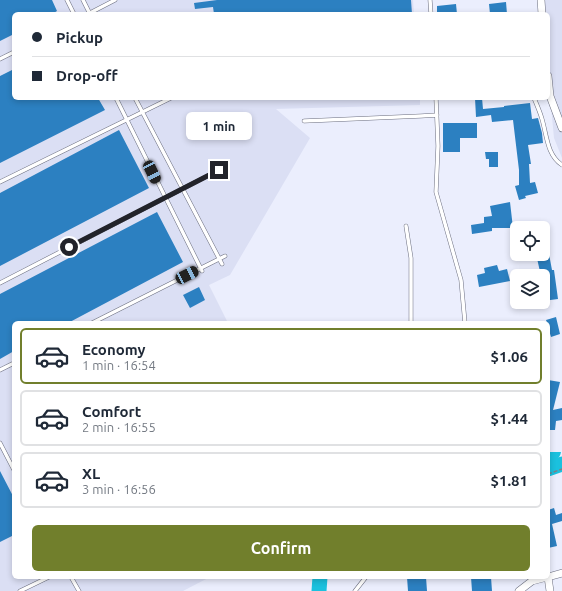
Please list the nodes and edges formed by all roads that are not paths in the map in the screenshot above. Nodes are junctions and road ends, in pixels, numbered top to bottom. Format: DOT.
graph roads {
  1 [pos="67,0"];
  2 [pos="83,0"];
  3 [pos="115,0"];
  4 [pos="430,0"];
  5 [pos="541,0"];
  6 [pos="73,12"];
  7 [pos="89,12"];
  8 [pos="94,12"];
  9 [pos="431,12"];
  10 [pos="542,12"];
  11 [pos="12,53"];
  12 [pos="0,59"];
  13 [pos="550,96"];
  14 [pos="117,100"];
  15 [pos="135,100"];
  16 [pos="167,100"];
  17 [pos="436,100"];
  18 [pos="535,100"];
  19 [pos="142,112"];
  20 [pos="438,115"];
  21 [pos="127,120"];
  22 [pos="304,121"];
  23 [pos="562,128"];
  24 [pos="562,165"];
  25 [pos="219,170"];
  26 [pos="0,182"];
  27 [pos="182,189"];
  28 [pos="165,198"];
  29 [pos="406,226"];
  30 [pos="225,256"];
  31 [pos="219,259"];
  32 [pos="222,264"];
  33 [pos="201,270"];
  34 [pos="0,283"];
  35 [pos="96,321"];
  36 [pos="411,321"];
  37 [pos="465,321"];
  38 [pos="12,364"];
  39 [pos="0,370"];
  40 [pos="0,443"];
  41 [pos="12,466"];
  42 [pos="562,573"];
  43 [pos="550,576"];
  44 [pos="45,579"];
  45 [pos="72,579"];
  46 [pos="364,579"];
  47 [pos="542,579"];
  48 [pos="548,579"];
  49 [pos="20,591"];
  50 [pos="78,591"];
  51 [pos="355,591"];
  52 [pos="519,591"];
  53 [pos="550,591"];
  1 -- 6 [label="lane"];
  2 -- 7 [label="lane"];
  3 -- 8 [label="lane"];
  4 -- 9 [label="lane"];
  5 -- 10 [label="street"];
  11 -- 12 [label="lane"];
  13 -- 23 [label="street"];
  14 -- 21 [label="lane"];
  15 -- 19 [label="lane"];
  16 -- 19 [label="lane"];
  17 -- 20 [label="lane"];
  18 -- 24 [label="lane"];
  19 -- 21 [label="lane"];
  19 -- 27 [label="lane"];
  20 -- 22 [label="lane"];
  20 -- 37 [label="lane"];
  21 -- 26 [label="lane"];
  21 -- 28 [label="lane"];
  25 -- 27 [label="lane"];
  27 -- 28 [label="lane"];
  27 -- 31 [label="lane"];
  28 -- 33 [label="lane"];
  28 -- 34 [label="lane"];
  29 -- 36 [label="lane"];
  30 -- 31 [label="lane"];
  31 -- 32 [label="lane"];
  31 -- 33 [label="lane"];
  33 -- 35 [label="lane"];
  38 -- 39 [label="lane"];
  40 -- 41 [label="lane"];
  42 -- 43 [label="street"];
  44 -- 49 [label="lane"];
  45 -- 50 [label="lane"];
  46 -- 51 [label="lane"];
  47 -- 52 [label="street"];
  48 -- 53 [label="street"];
}
